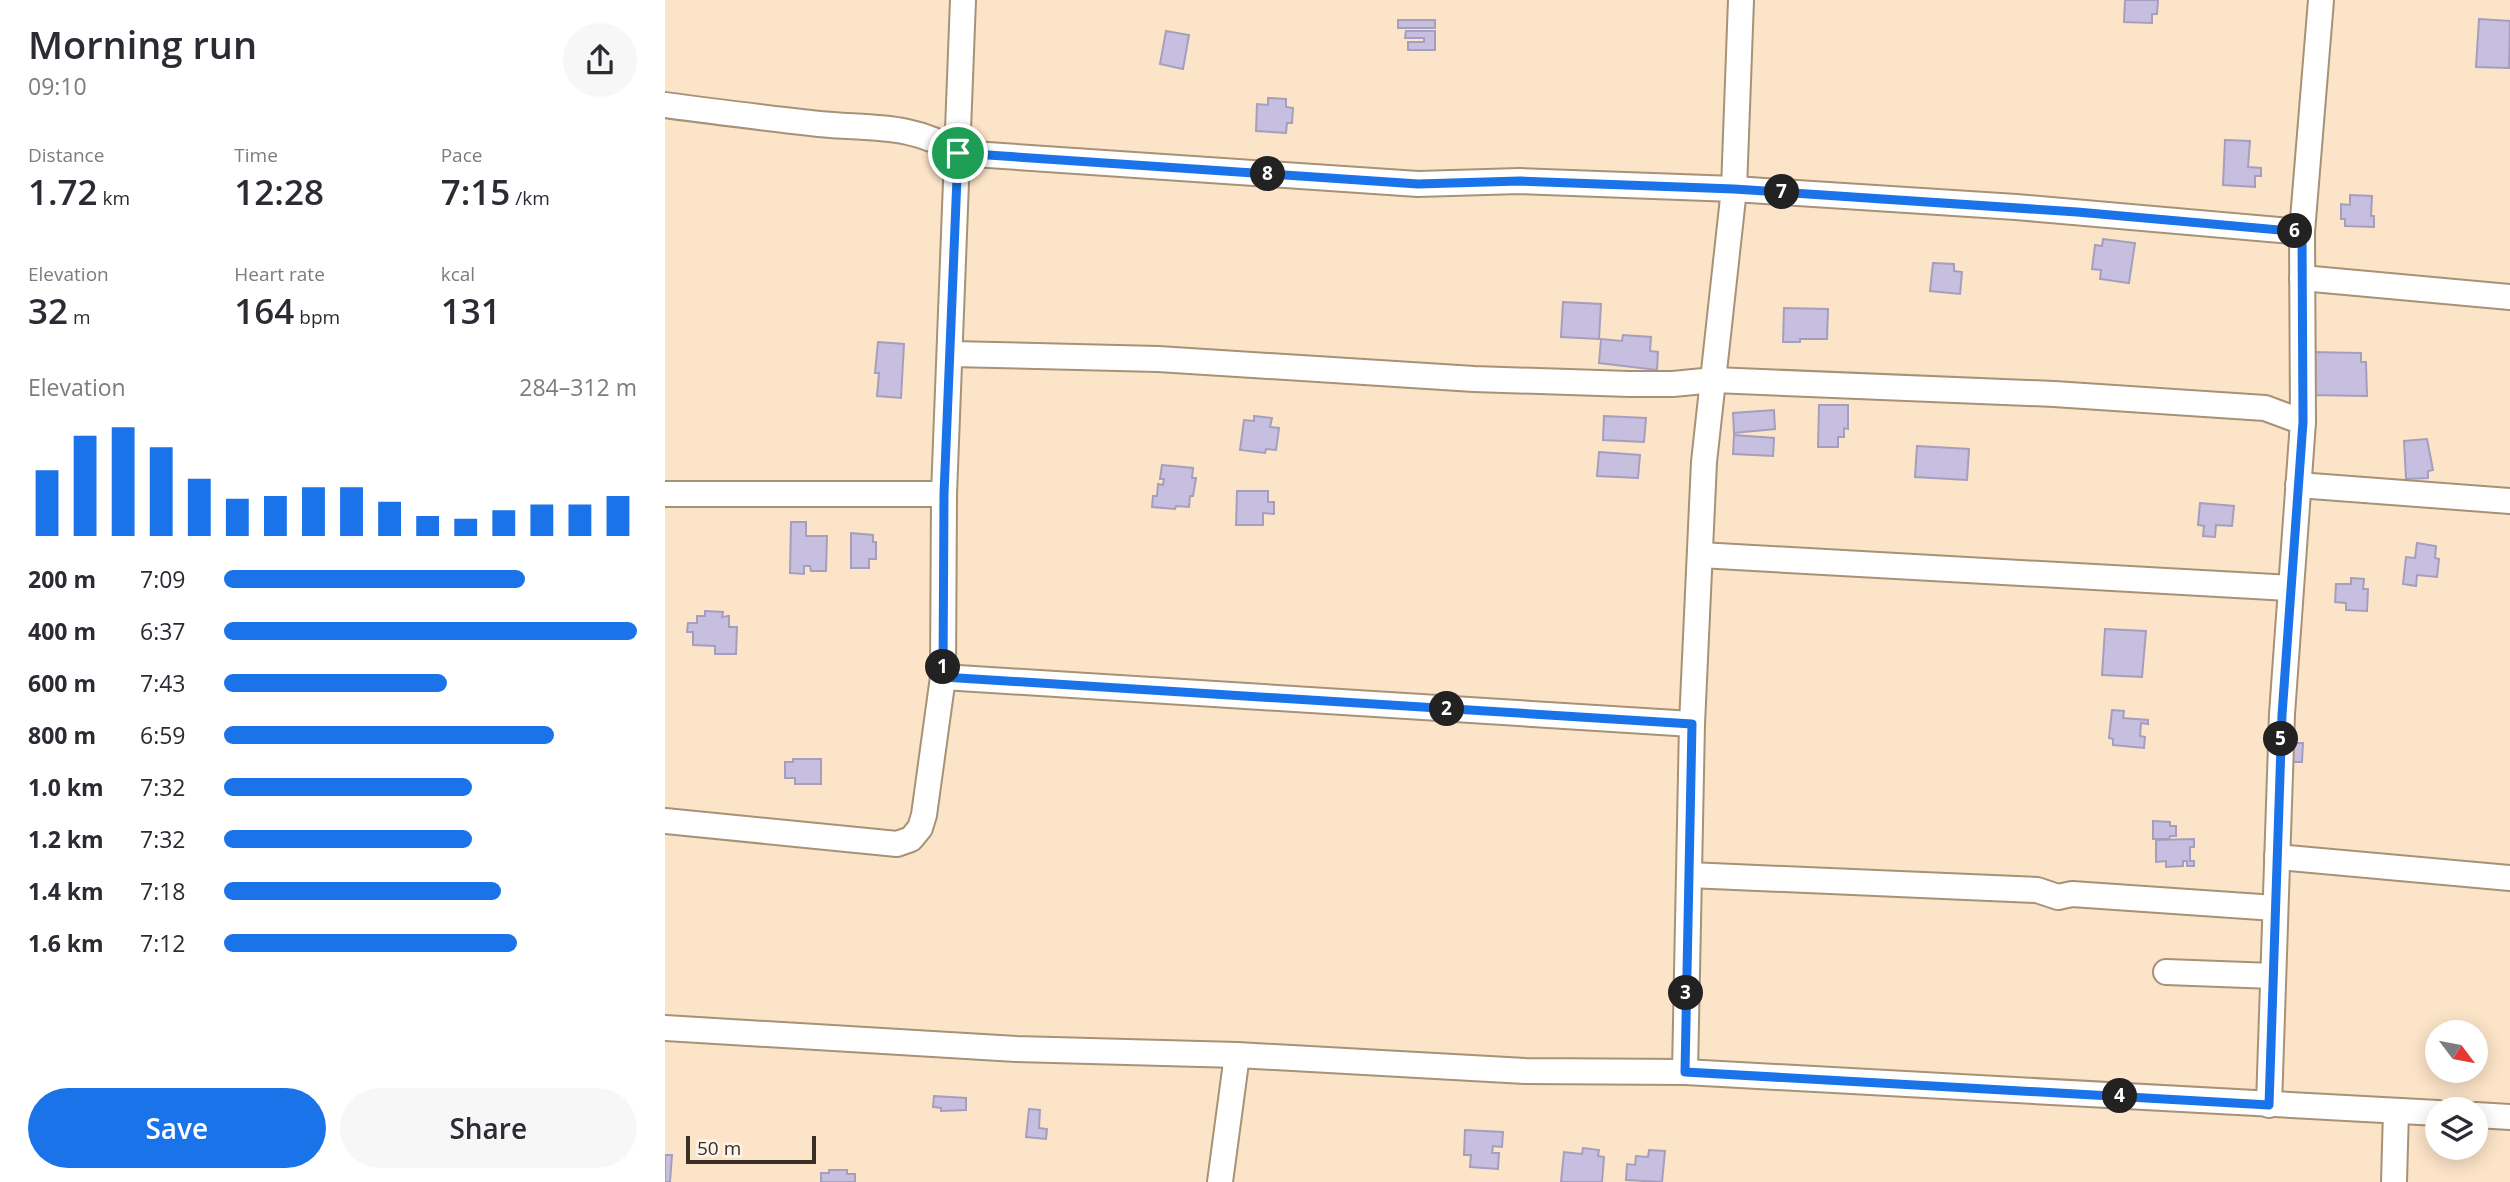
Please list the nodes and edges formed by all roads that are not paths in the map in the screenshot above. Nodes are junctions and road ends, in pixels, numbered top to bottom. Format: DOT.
graph roads {
  1 [pos="963,0"];
  2 [pos="1741,0"];
  3 [pos="2321,0"];
  4 [pos="665,105"];
  5 [pos="958,153"];
  6 [pos="1734,189"];
  7 [pos="2302,232"];
  8 [pos="2302,278"];
  9 [pos="2510,297"];
  10 [pos="951,354"];
  11 [pos="1714,380"];
  12 [pos="2303,422"];
  13 [pos="2298,485"];
  14 [pos="665,494"];
  15 [pos="944,494"];
  16 [pos="2510,501"];
  17 [pos="1700,555"];
  18 [pos="2290,588"];
  19 [pos="943,677"];
  20 [pos="1692,724"];
  21 [pos="665,821"];
  22 [pos="2277,857"];
  23 [pos="1689,875"];
  24 [pos="2510,878"];
  25 [pos="2275,908"];
  26 [pos="2166,972"];
  27 [pos="2273,976"];
  28 [pos="665,1028"];
  29 [pos="1237,1055"];
  30 [pos="1685,1072"];
  31 [pos="2269,1105"];
  32 [pos="2396,1111"];
  33 [pos="2425,1112"];
  34 [pos="2488,1116"];
  35 [pos="2510,1117"];
  36 [pos="1220,1182"];
  37 [pos="2394,1182"];
  1 -- 5 [label="street"];
  2 -- 6 [label="street"];
  3 -- 7 [label="street"];
  4 -- 5 [label="street"];
  5 -- 6 [label="street"];
  5 -- 10 [label="street"];
  6 -- 7 [label="street"];
  6 -- 11 [label="street"];
  7 -- 8 [label="street"];
  8 -- 9 [label="street"];
  8 -- 12 [label="street"];
  10 -- 11 [label="street"];
  10 -- 15 [label="street"];
  11 -- 12 [label="street"];
  11 -- 17 [label="street"];
  12 -- 13 [label="street"];
  13 -- 16 [label="street"];
  13 -- 18 [label="street"];
  14 -- 15 [label="street"];
  15 -- 19 [label="street"];
  17 -- 18 [label="street"];
  17 -- 20 [label="street"];
  18 -- 22 [label="street"];
  19 -- 20 [label="street"];
  19 -- 21 [label="street"];
  20 -- 23 [label="street"];
  22 -- 24 [label="street"];
  22 -- 25 [label="street"];
  23 -- 25 [label="street"];
  23 -- 30 [label="street"];
  25 -- 27 [label="street"];
  26 -- 27 [label="street"];
  27 -- 31 [label="street"];
  28 -- 29 [label="street"];
  29 -- 30 [label="street"];
  29 -- 36 [label="street"];
  30 -- 31 [label="street"];
  31 -- 32 [label="street"];
  32 -- 33 [label="street"];
  32 -- 37 [label="street"];
  34 -- 35 [label="street"];
}
